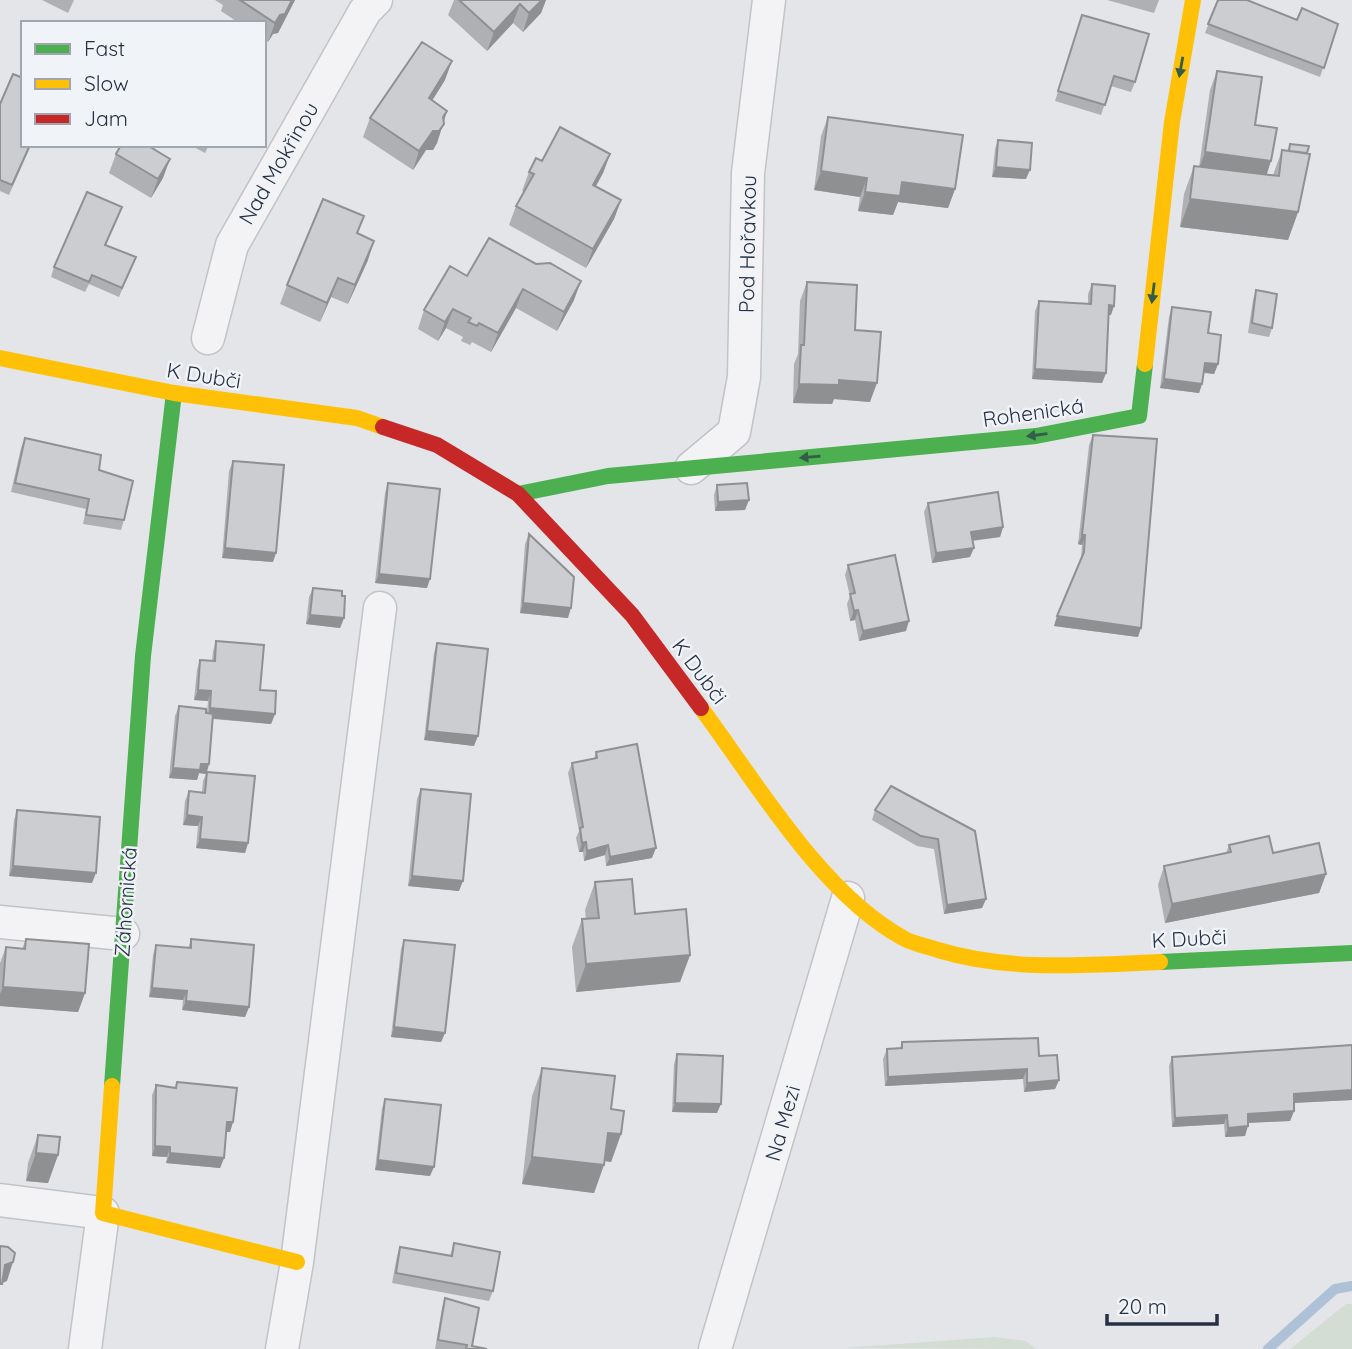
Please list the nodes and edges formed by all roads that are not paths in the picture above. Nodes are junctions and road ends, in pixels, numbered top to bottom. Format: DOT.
graph roads {
  1 [pos="376,0"];
  2 [pos="769,0"];
  3 [pos="1193,0"];
  4 [pos="208,338"];
  5 [pos="0,358"];
  6 [pos="174,393"];
  7 [pos="691,468"];
  8 [pos="517,494"];
  9 [pos="380,608"];
  10 [pos="848,898"];
  11 [pos="0,922"];
  12 [pos="123,934"];
  13 [pos="1352,953"];
  14 [pos="0,1200"];
  15 [pos="103,1213"];
  16 [pos="297,1262"];
  17 [pos="85,1349"];
  18 [pos="282,1349"];
  19 [pos="715,1349"];
  1 -- 4 [label="street, Nad Mokřinou"];
  2 -- 7 [label="street, Pod Hořavkou"];
  3 -- 7 [label="street, Rohenická, one-way"];
  5 -- 6 [label="street, K Dubči"];
  6 -- 8 [label="street, K Dubči"];
  6 -- 12 [label="street, Záhornická"];
  7 -- 8 [label="street, Rohenická"];
  8 -- 10 [label="street, K Dubči"];
  9 -- 16 [label="street"];
  10 -- 13 [label="street, K Dubči"];
  10 -- 19 [label="street, Na Mezi"];
  11 -- 12 [label="street"];
  12 -- 15 [label="street, Záhornická"];
  14 -- 15 [label="street"];
  15 -- 16 [label="street"];
  15 -- 17 [label="street"];
  16 -- 18 [label="street"];
}
